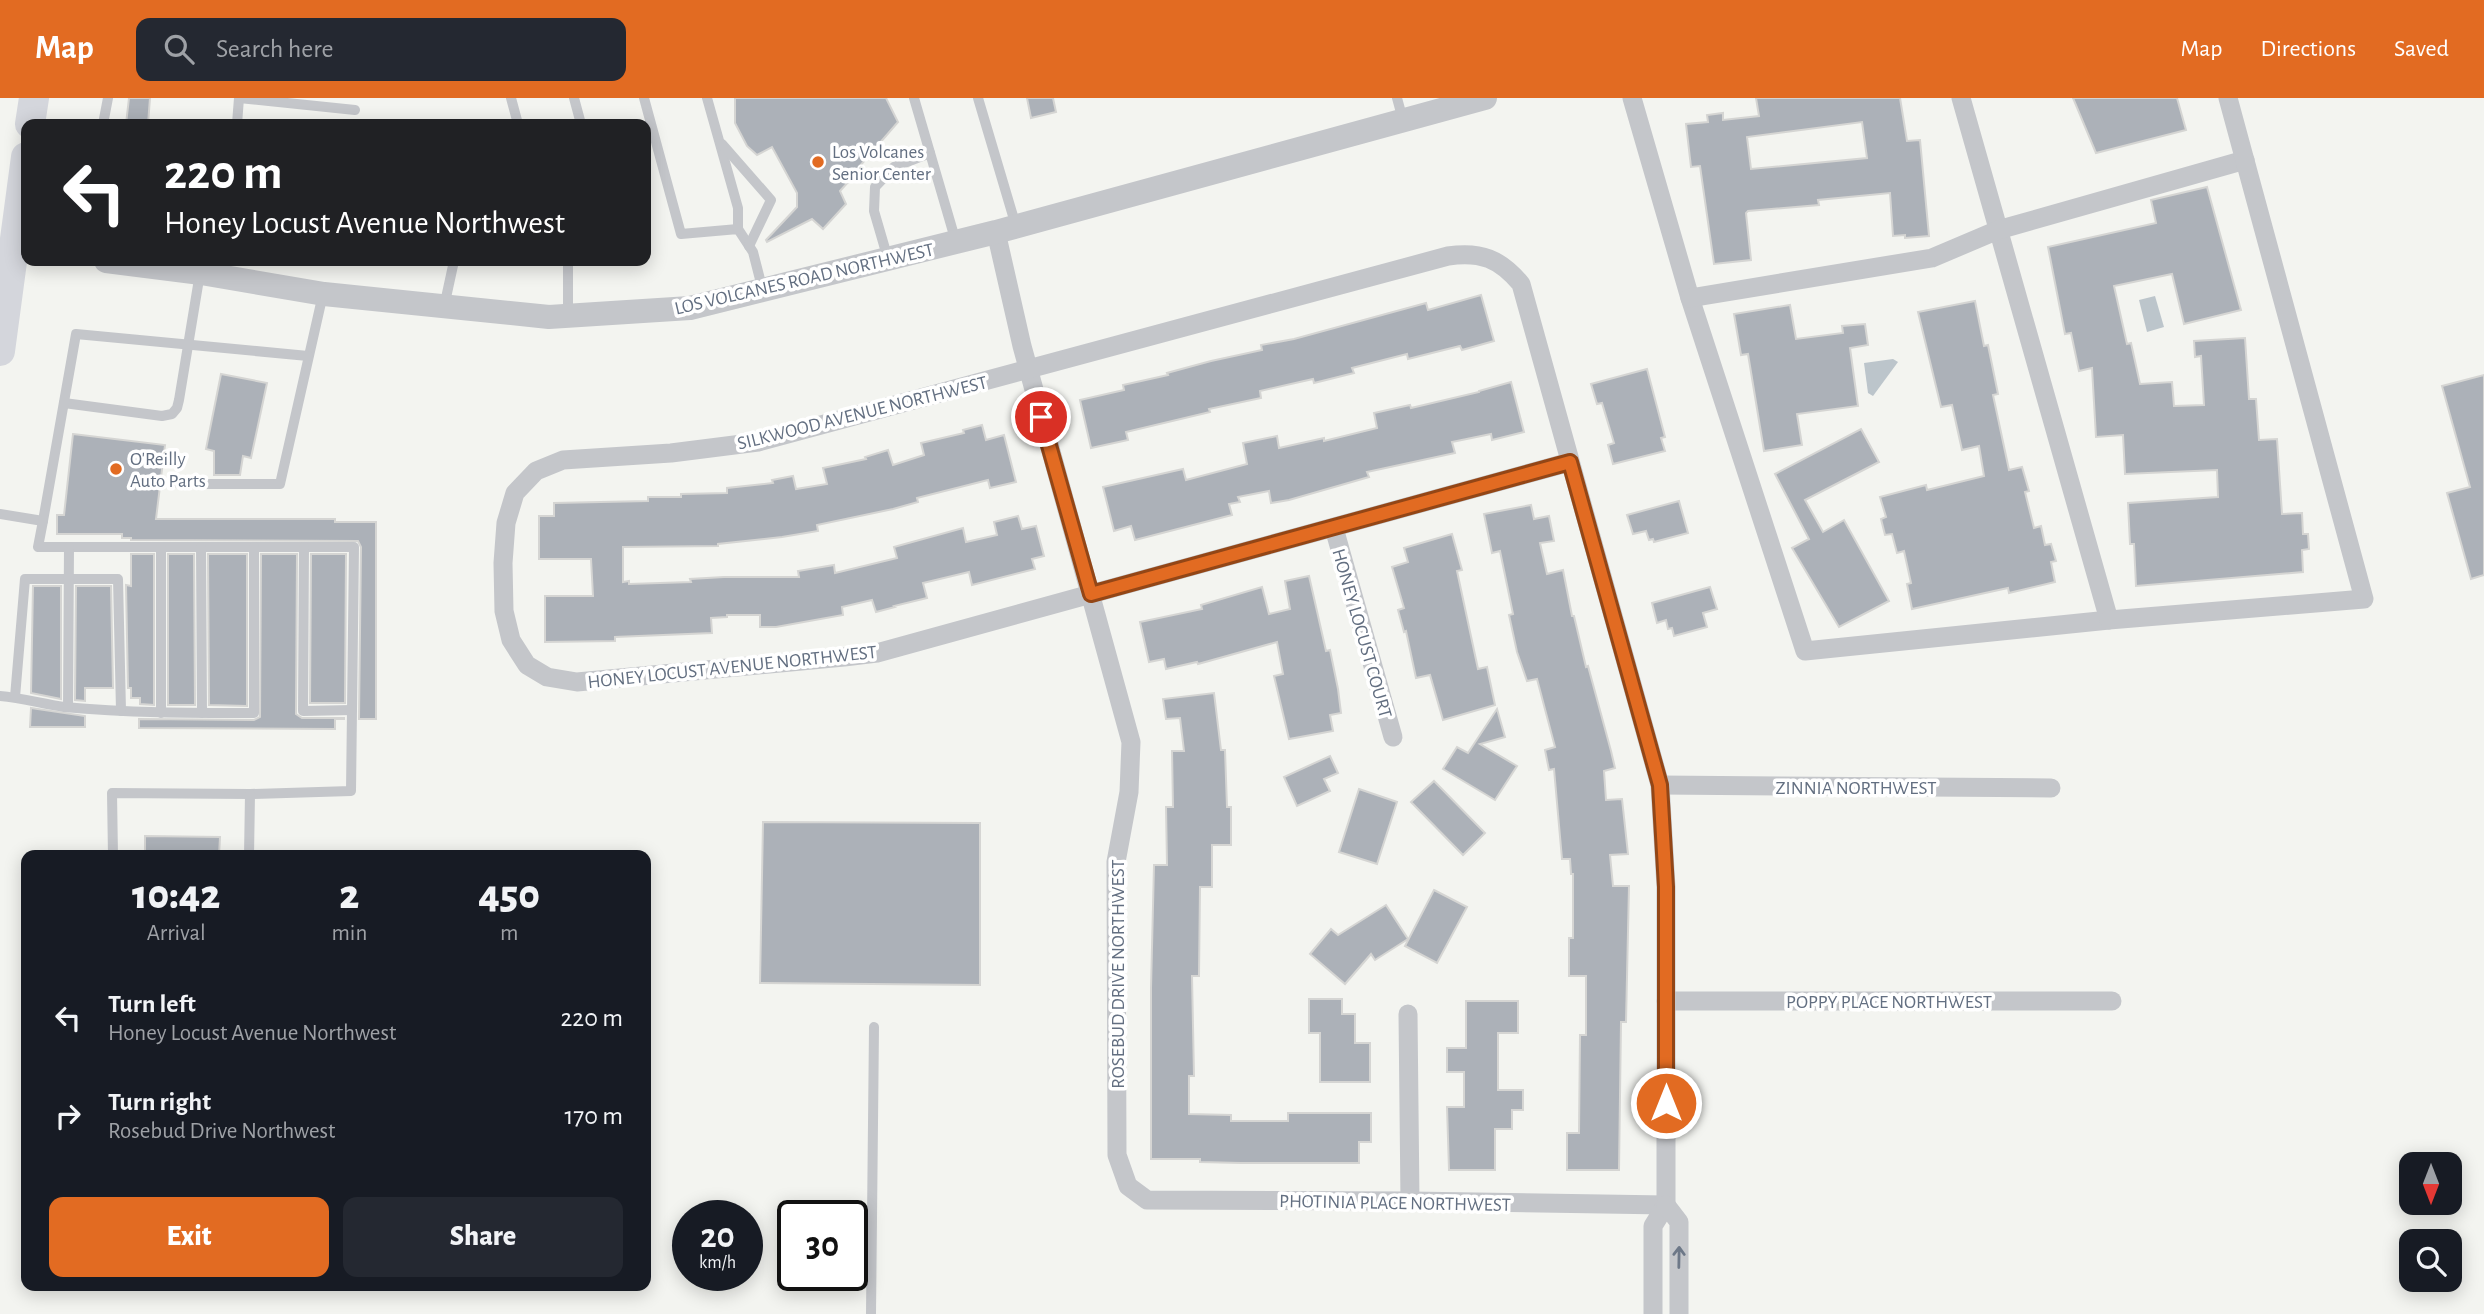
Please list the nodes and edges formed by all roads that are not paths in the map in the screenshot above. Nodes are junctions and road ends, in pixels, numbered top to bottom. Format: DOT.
graph roads {
  1 [pos="34,98"];
  2 [pos="108,98"];
  3 [pos="239,98"];
  4 [pos="511,98"];
  5 [pos="574,98"];
  6 [pos="644,98"];
  7 [pos="707,98"];
  8 [pos="914,98"];
  9 [pos="978,98"];
  10 [pos="1485,98"];
  11 [pos="1632,98"];
  12 [pos="1961,98"];
  13 [pos="2228,98"];
  14 [pos="1400,109"];
  15 [pos="355,110"];
  16 [pos="31,119"];
  17 [pos="104,119"];
  18 [pos="237,119"];
  19 [pos="517,119"];
  20 [pos="580,119"];
  21 [pos="650,119"];
  22 [pos="651,124"];
  23 [pos="719,141"];
  24 [pos="930,153"];
  25 [pos="2245,160"];
  26 [pos="21,192"];
  27 [pos="738,229"];
  28 [pos="1006,230"];
  29 [pos="1998,230"];
  30 [pos="956,243"];
  31 [pos="749,246"];
  32 [pos="13,249"];
  33 [pos="888,260"];
  34 [pos="146,266"];
  35 [pos="453,266"];
  36 [pos="568,266"];
  37 [pos="201,273"];
  38 [pos="763,292"];
  39 [pos="324,294"];
  40 [pos="1689,298"];
  41 [pos="444,308"];
  42 [pos="568,316"];
  43 [pos="188,345"];
  44 [pos="0,351"];
  45 [pos="308,356"];
  46 [pos="1028,370"];
  47 [pos="64,403"];
  48 [pos="1570,462"];
  49 [pos="179,484"];
  50 [pos="0,514"];
  51 [pos="43,521"];
  52 [pos="1334,528"];
  53 [pos="69,547"];
  54 [pos="161,547"];
  55 [pos="201,547"];
  56 [pos="254,547"];
  57 [pos="304,547"];
  58 [pos="503,563"];
  59 [pos="69,579"];
  60 [pos="1091,594"];
  61 [pos="2109,620"];
  62 [pos="0,696"];
  63 [pos="15,697"];
  64 [pos="68,707"];
  65 [pos="121,710"];
  66 [pos="352,710"];
  67 [pos="161,713"];
  68 [pos="202,713"];
  69 [pos="1393,737"];
  70 [pos="1660,785"];
  71 [pos="2051,788"];
  72 [pos="250,794"];
  73 [pos="114,850"];
  74 [pos="250,850"];
  75 [pos="1666,1001"];
  76 [pos="2112,1001"];
  77 [pos="1408,1014"];
  78 [pos="874,1027"];
  79 [pos="1128,1186"];
  80 [pos="1410,1201"];
  81 [pos="1666,1205"];
  82 [pos="871,1314"];
  83 [pos="1653,1314"];
  84 [pos="1679,1314"];
  1 -- 16 [label="main road"];
  2 -- 17 [label="lane"];
  3 -- 15 [label="lane"];
  3 -- 18 [label="lane"];
  4 -- 19 [label="lane"];
  5 -- 20 [label="lane"];
  6 -- 21 [label="lane"];
  7 -- 23 [label="lane"];
  8 -- 24 [label="lane"];
  9 -- 28 [label="lane"];
  10 -- 14 [label="street, LOS VOLCANES ROAD NORTHWEST"];
  11 -- 40 [label="street"];
  12 -- 29 [label="street"];
  13 -- 25 [label="street"];
  14 -- 28 [label="street, LOS VOLCANES ROAD NORTHWEST"];
  22 -- 27 [label="lane"];
  23 -- 27 [label="lane"];
  23 -- 31 [label="lane"];
  24 -- 30 [label="lane"];
  24 -- 33 [label="lane"];
  25 -- 29 [label="street"];
  25 -- 61 [label="street"];
  26 -- 32 [label="main road"];
  27 -- 31 [label="lane"];
  28 -- 30 [label="street, LOS VOLCANES ROAD NORTHWEST"];
  28 -- 46 [label="street, ROSEBUD DRIVE NORTHWEST"];
  29 -- 40 [label="street"];
  29 -- 61 [label="street"];
  30 -- 33 [label="street, LOS VOLCANES ROAD NORTHWEST"];
  31 -- 38 [label="lane"];
  32 -- 44 [label="main road"];
  33 -- 38 [label="street, LOS VOLCANES ROAD NORTHWEST"];
  34 -- 37 [label="street, LOS VOLCANES ROAD NORTHWEST"];
  35 -- 41 [label="lane"];
  36 -- 42 [label="lane"];
  37 -- 39 [label="street, LOS VOLCANES ROAD NORTHWEST"];
  37 -- 43 [label="lane"];
  38 -- 42 [label="street, LOS VOLCANES ROAD NORTHWEST"];
  39 -- 41 [label="street, LOS VOLCANES ROAD NORTHWEST"];
  39 -- 45 [label="lane"];
  40 -- 61 [label="street"];
  41 -- 42 [label="street, LOS VOLCANES ROAD NORTHWEST"];
  43 -- 45 [label="lane"];
  43 -- 47 [label="lane"];
  43 -- 47 [label="lane"];
  45 -- 49 [label="lane"];
  46 -- 48 [label="street, SILKWOOD AVENUE NORTHWEST"];
  46 -- 58 [label="street, SILKWOOD AVENUE NORTHWEST"];
  46 -- 60 [label="street, ROSEBUD DRIVE NORTHWEST"];
  47 -- 51 [label="lane"];
  48 -- 52 [label="street, HONEY LOCUST AVENUE NORTHWEST"];
  48 -- 70 [label="street"];
  50 -- 51 [label="lane"];
  51 -- 53 [label="lane"];
  52 -- 60 [label="street, HONEY LOCUST AVENUE NORTHWEST"];
  52 -- 69 [label="street, HONEY LOCUST COURT"];
  53 -- 54 [label="lane"];
  53 -- 59 [label="lane"];
  54 -- 55 [label="lane"];
  54 -- 67 [label="lane"];
  55 -- 56 [label="lane"];
  55 -- 68 [label="lane"];
  56 -- 57 [label="lane"];
  56 -- 68 [label="lane"];
  57 -- 66 [label="lane"];
  57 -- 66 [label="lane"];
  58 -- 60 [label="street, HONEY LOCUST AVENUE NORTHWEST"];
  59 -- 63 [label="lane"];
  59 -- 64 [label="lane"];
  59 -- 65 [label="lane"];
  60 -- 79 [label="street, ROSEBUD DRIVE NORTHWEST"];
  62 -- 63 [label="lane"];
  63 -- 64 [label="lane"];
  64 -- 65 [label="lane"];
  65 -- 67 [label="lane"];
  66 -- 72 [label="lane"];
  67 -- 68 [label="lane"];
  70 -- 71 [label="street, ZINNIA NORTHWEST"];
  70 -- 75 [label="street"];
  72 -- 73 [label="lane"];
  72 -- 74 [label="lane"];
  75 -- 76 [label="street, POPPY PLACE NORTHWEST"];
  75 -- 81 [label="street"];
  77 -- 80 [label="street"];
  78 -- 82 [label="lane"];
  79 -- 80 [label="street, PHOTINIA PLACE NORTHWEST"];
  80 -- 81 [label="street, PHOTINIA PLACE NORTHWEST"];
  81 -- 83 [label="street"];
  84 -- 81 [label="street, one-way"];
}
